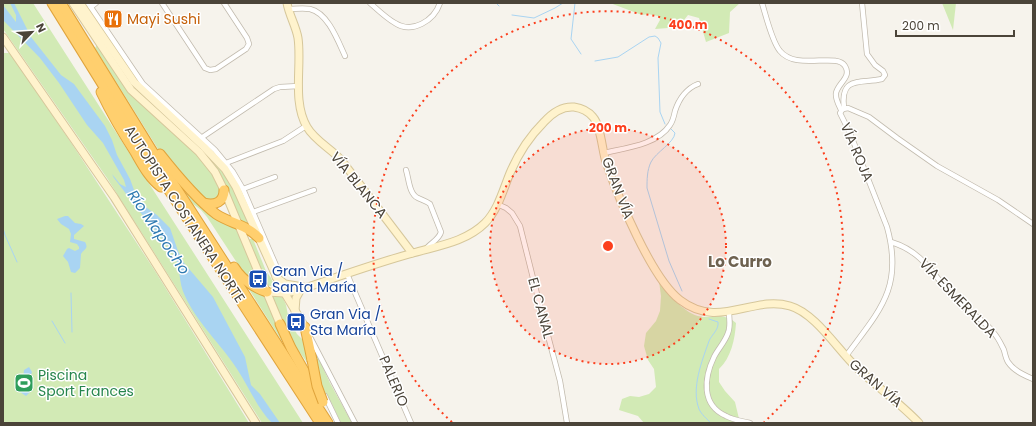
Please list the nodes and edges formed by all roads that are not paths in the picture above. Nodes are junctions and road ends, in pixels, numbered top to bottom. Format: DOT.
graph roads {
  1 [pos="52,3"];
  2 [pos="60,3"];
  3 [pos="77,3"];
  4 [pos="162,3"];
  5 [pos="224,3"];
  6 [pos="370,3"];
  7 [pos="440,3"];
  8 [pos="762,3"];
  9 [pos="862,3"];
  10 [pos="90,6"];
  11 [pos="287,6"];
  12 [pos="3,37"];
  13 [pos="3,43"];
  14 [pos="345,56"];
  15 [pos="87,59"];
  16 [pos="18,60"];
  17 [pos="698,84"];
  18 [pos="299,86"];
  19 [pos="124,105"];
  20 [pos="843,109"];
  21 [pos="306,126"];
  22 [pos="201,138"];
  23 [pos="604,153"];
  24 [pos="226,163"];
  25 [pos="406,170"];
  26 [pos="275,177"];
  27 [pos="161,187"];
  28 [pos="243,189"];
  29 [pos="224,190"];
  30 [pos="314,190"];
  31 [pos="204,203"];
  32 [pos="497,204"];
  33 [pos="195,211"];
  34 [pos="253,212"];
  35 [pos="239,224"];
  36 [pos="1033,224"];
  37 [pos="246,241"];
  38 [pos="261,241"];
  39 [pos="891,242"];
  40 [pos="425,250"];
  41 [pos="412,253"];
  42 [pos="277,273"];
  43 [pos="347,274"];
  44 [pos="303,288"];
  45 [pos="267,292"];
  46 [pos="284,293"];
  47 [pos="295,311"];
  48 [pos="729,312"];
  49 [pos="280,324"];
  50 [pos="304,327"];
  51 [pos="846,356"];
  52 [pos="1033,379"];
  53 [pos="314,393"];
  54 [pos="256,423"];
  55 [pos="320,423"];
  56 [pos="328,423"];
  57 [pos="333,423"];
  58 [pos="338,423"];
  59 [pos="355,423"];
  60 [pos="411,423"];
  61 [pos="567,423"];
  62 [pos="750,423"];
  63 [pos="919,423"];
  1 -- 15 [label="highway, AUTOPISTA COSTANERA NORTE"];
  2 -- 19 [label="highway, AUTOPISTA COSTANERA NORTE"];
  3 -- 10 [label="main road"];
  3 -- 29 [label="main road"];
  4 -- 5 [label="street"];
  6 -- 7 [label="street"];
  8 -- 20 [label="street"];
  9 -- 20 [label="street"];
  10 -- 22 [label="street"];
  10 -- 38 [label="main road"];
  11 -- 14 [label="street"];
  11 -- 18 [label="main road, VÍA BLANCA"];
  12 -- 16 [label="main road"];
  13 -- 16 [label="main road"];
  15 -- 27 [label="highway"];
  15 -- 55 [label="highway, AUTOPISTA COSTANERA NORTE"];
  16 -- 54 [label="main road"];
  17 -- 23 [label="street"];
  18 -- 21 [label="main road, VÍA BLANCA"];
  18 -- 22 [label="street"];
  19 -- 31 [label="highway"];
  19 -- 56 [label="highway, AUTOPISTA COSTANERA NORTE"];
  20 -- 36 [label="street, VÍA ROJA"];
  20 -- 39 [label="street, VÍA ROJA"];
  21 -- 24 [label="street"];
  21 -- 41 [label="main road, VÍA BLANCA"];
  22 -- 24 [label="street"];
  23 -- 32 [label="main road, GRAN VÍA"];
  23 -- 48 [label="main road, GRAN VÍA"];
  24 -- 28 [label="street"];
  25 -- 40 [label="street"];
  26 -- 28 [label="street"];
  28 -- 34 [label="street"];
  29 -- 31 [label="highway"];
  29 -- 35 [label="main road"];
  30 -- 34 [label="street"];
  31 -- 35 [label="highway"];
  32 -- 40 [label="main road, GRAN VÍA"];
  32 -- 61 [label="street, EL CANAL"];
  33 -- 45 [label="highway"];
  34 -- 42 [label="street"];
  35 -- 37 [label="main road"];
  35 -- 38 [label="highway"];
  37 -- 38 [label="main road"];
  37 -- 45 [label="main road"];
  38 -- 42 [label="main road"];
  39 -- 51 [label="street, VÍA ROJA"];
  39 -- 52 [label="street, VÍA ESMERALDA"];
  40 -- 41 [label="main road, GRAN VÍA"];
  41 -- 43 [label="main road, GRAN VÍA"];
  42 -- 44 [label="main road, GRAN VÍA"];
  42 -- 46 [label="main road"];
  43 -- 44 [label="main road, GRAN VÍA"];
  43 -- 60 [label="street, PALERIO"];
  44 -- 46 [label="main road, GRAN VÍA"];
  44 -- 47 [label="main road"];
  45 -- 46 [label="main road, GRAN VÍA"];
  45 -- 49 [label="main road"];
  46 -- 47 [label="main road"];
  47 -- 50 [label="main road"];
  48 -- 51 [label="main road, GRAN VÍA"];
  48 -- 62 [label="street"];
  49 -- 53 [label="highway"];
  49 -- 58 [label="street"];
  50 -- 57 [label="highway, bridge"];
  50 -- 59 [label="street"];
  51 -- 63 [label="main road, GRAN VÍA"];
}
